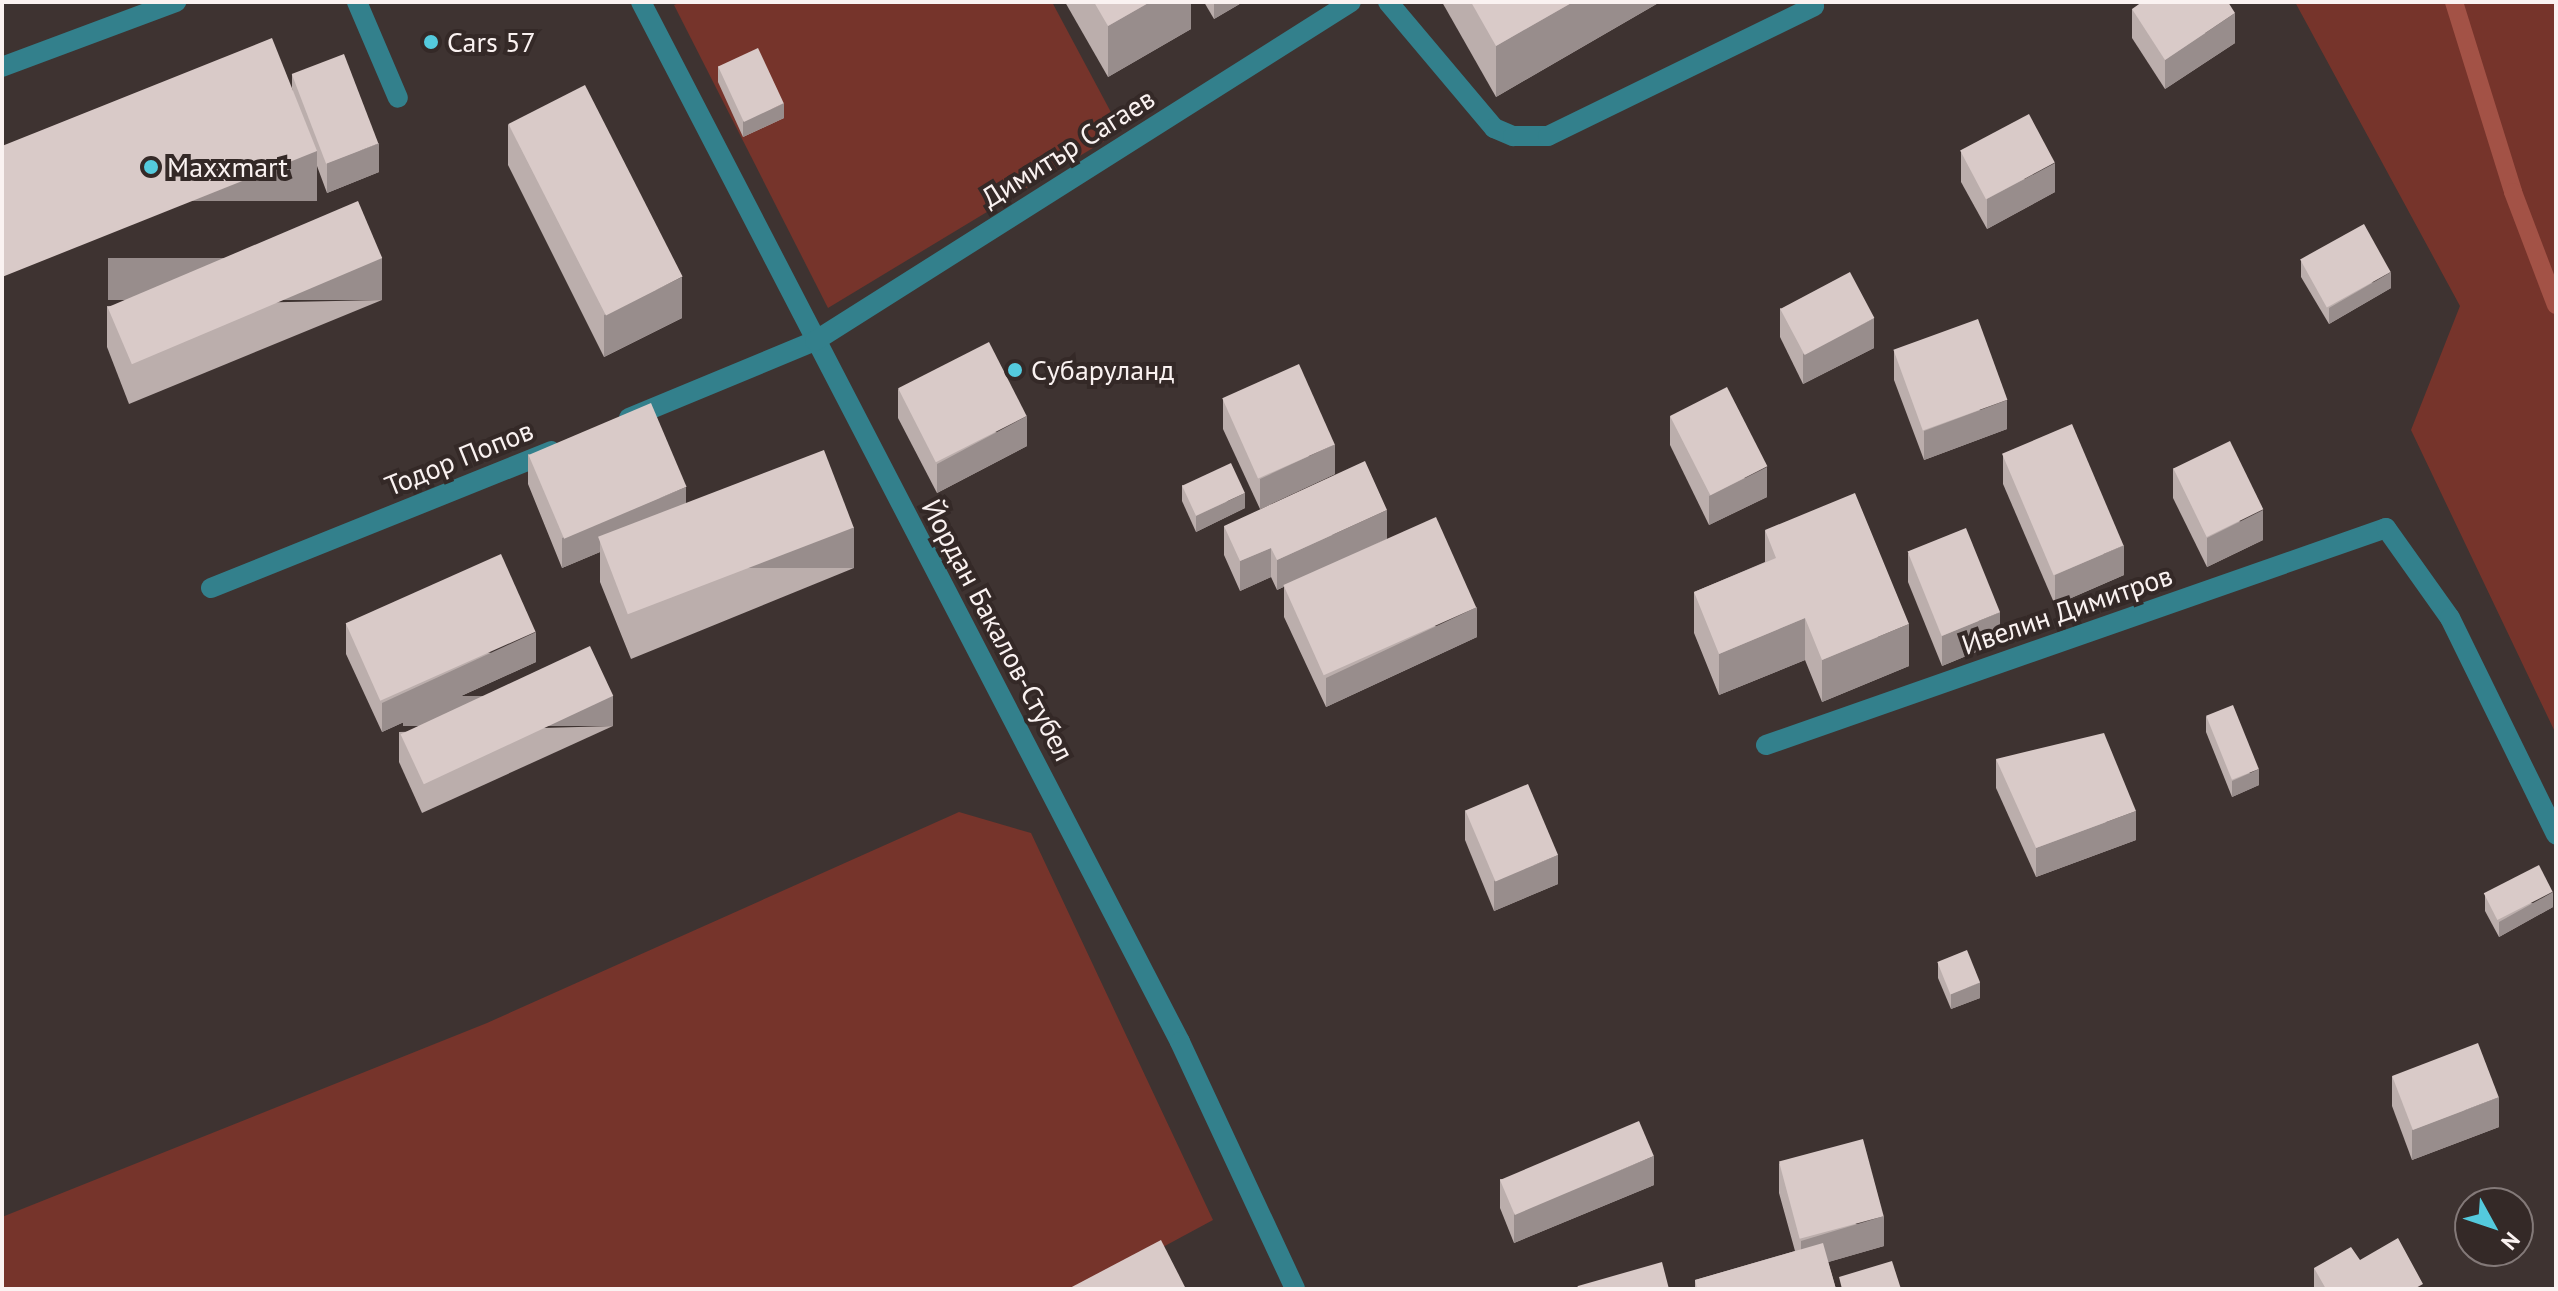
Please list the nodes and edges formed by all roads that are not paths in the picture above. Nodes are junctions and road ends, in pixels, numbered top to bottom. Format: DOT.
graph roads {
  1 [pos="176,2"];
  2 [pos="357,2"];
  3 [pos="641,2"];
  4 [pos="1351,2"];
  5 [pos="1388,2"];
  6 [pos="1814,6"];
  7 [pos="2,67"];
  8 [pos="398,98"];
  9 [pos="815,341"];
  10 [pos="614,424"];
  11 [pos="571,442"];
  12 [pos="211,588"];
  13 [pos="1766,745"];
  14 [pos="2556,834"];
  15 [pos="1295,1289"];
  1 -- 7 [label="street"];
  2 -- 8 [label="street"];
  3 -- 9 [label="street, Йордан Бакалов-Стубел"];
  4 -- 9 [label="street, Димитър Сагаев"];
  5 -- 6 [label="street"];
  9 -- 10 [label="street"];
  9 -- 15 [label="street, Йордан Бакалов-Стубел"];
  11 -- 12 [label="street, Тодор Попов"];
  13 -- 14 [label="street, Ивелин Димитров"];
}
